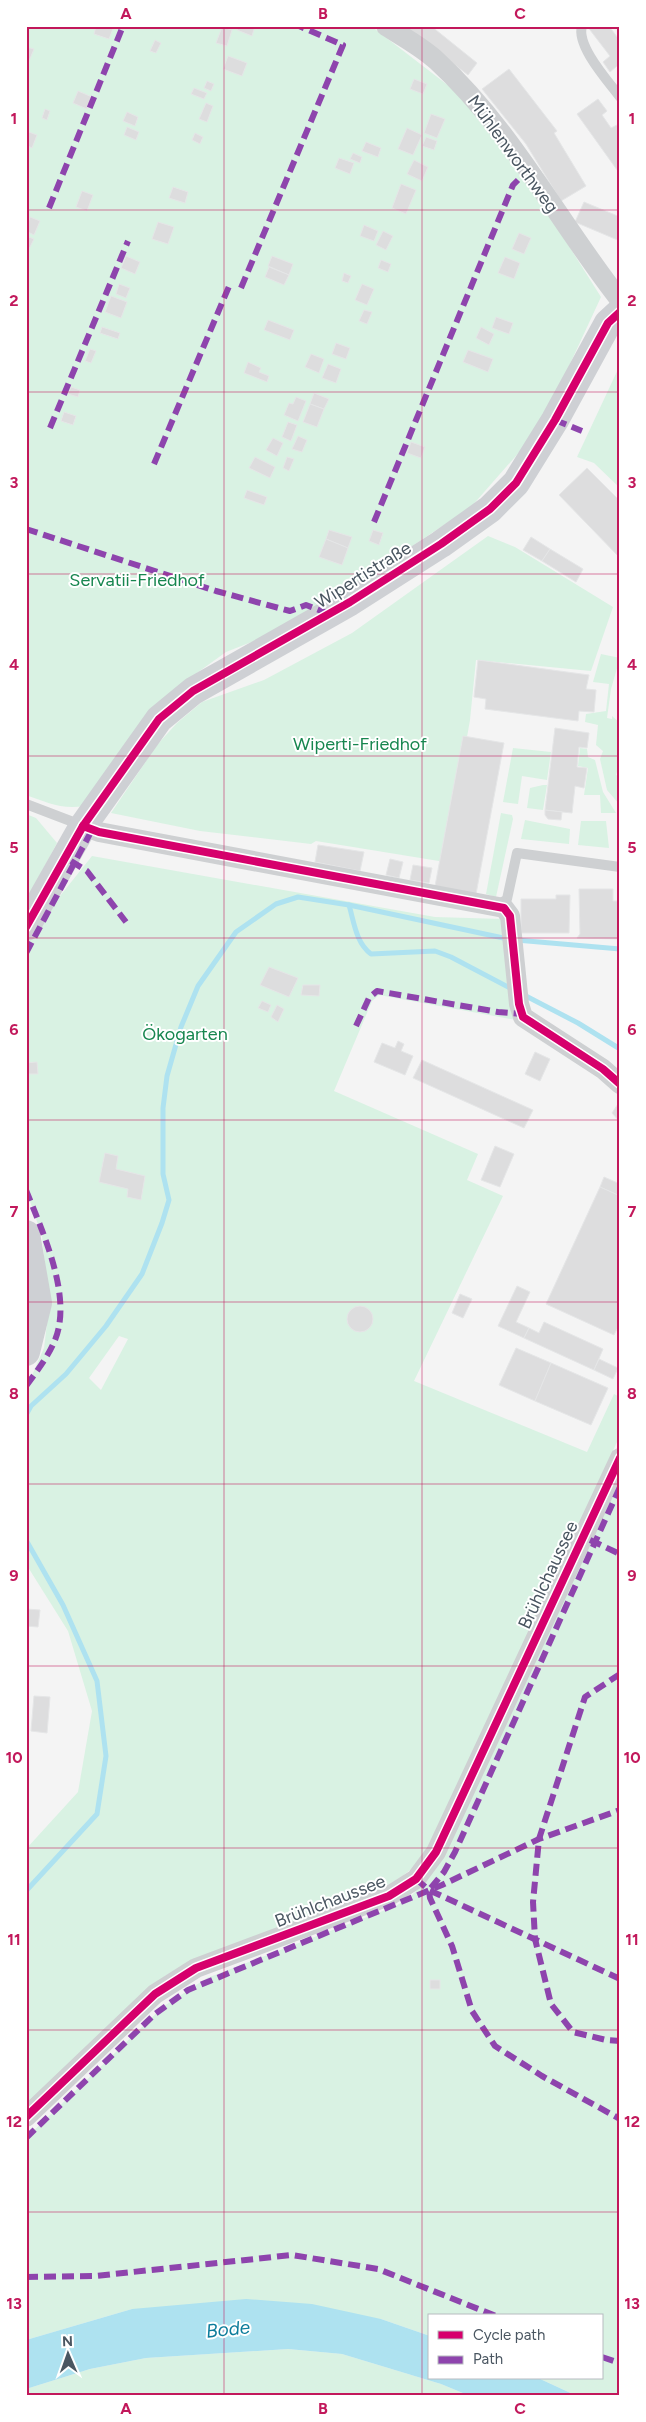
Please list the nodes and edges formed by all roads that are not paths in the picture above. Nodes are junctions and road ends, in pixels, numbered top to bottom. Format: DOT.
graph roads {
  1 [pos="386,26"];
  2 [pos="582,26"];
  3 [pos="620,97"];
  4 [pos="620,300"];
  5 [pos="620,312"];
  6 [pos="26,804"];
  7 [pos="83,826"];
  8 [pos="620,867"];
  9 [pos="497,906"];
  10 [pos="26,928"];
  11 [pos="620,1084"];
  12 [pos="26,1234"];
  13 [pos="26,1352"];
  14 [pos="620,1458"];
  15 [pos="26,2118"];
  1 -- 4 [label="street, Mühlenworthweg"];
  2 -- 3 [label="lane"];
  5 -- 7 [label="street, Wipertistraße"];
  6 -- 7 [label="lane"];
  7 -- 9 [label="street"];
  7 -- 10 [label="street, Wipertistraße"];
  8 -- 9 [label="lane"];
  9 -- 11 [label="street"];
  12 -- 13 [label="street"];
  14 -- 15 [label="street, Brühlchaussee"];
}
